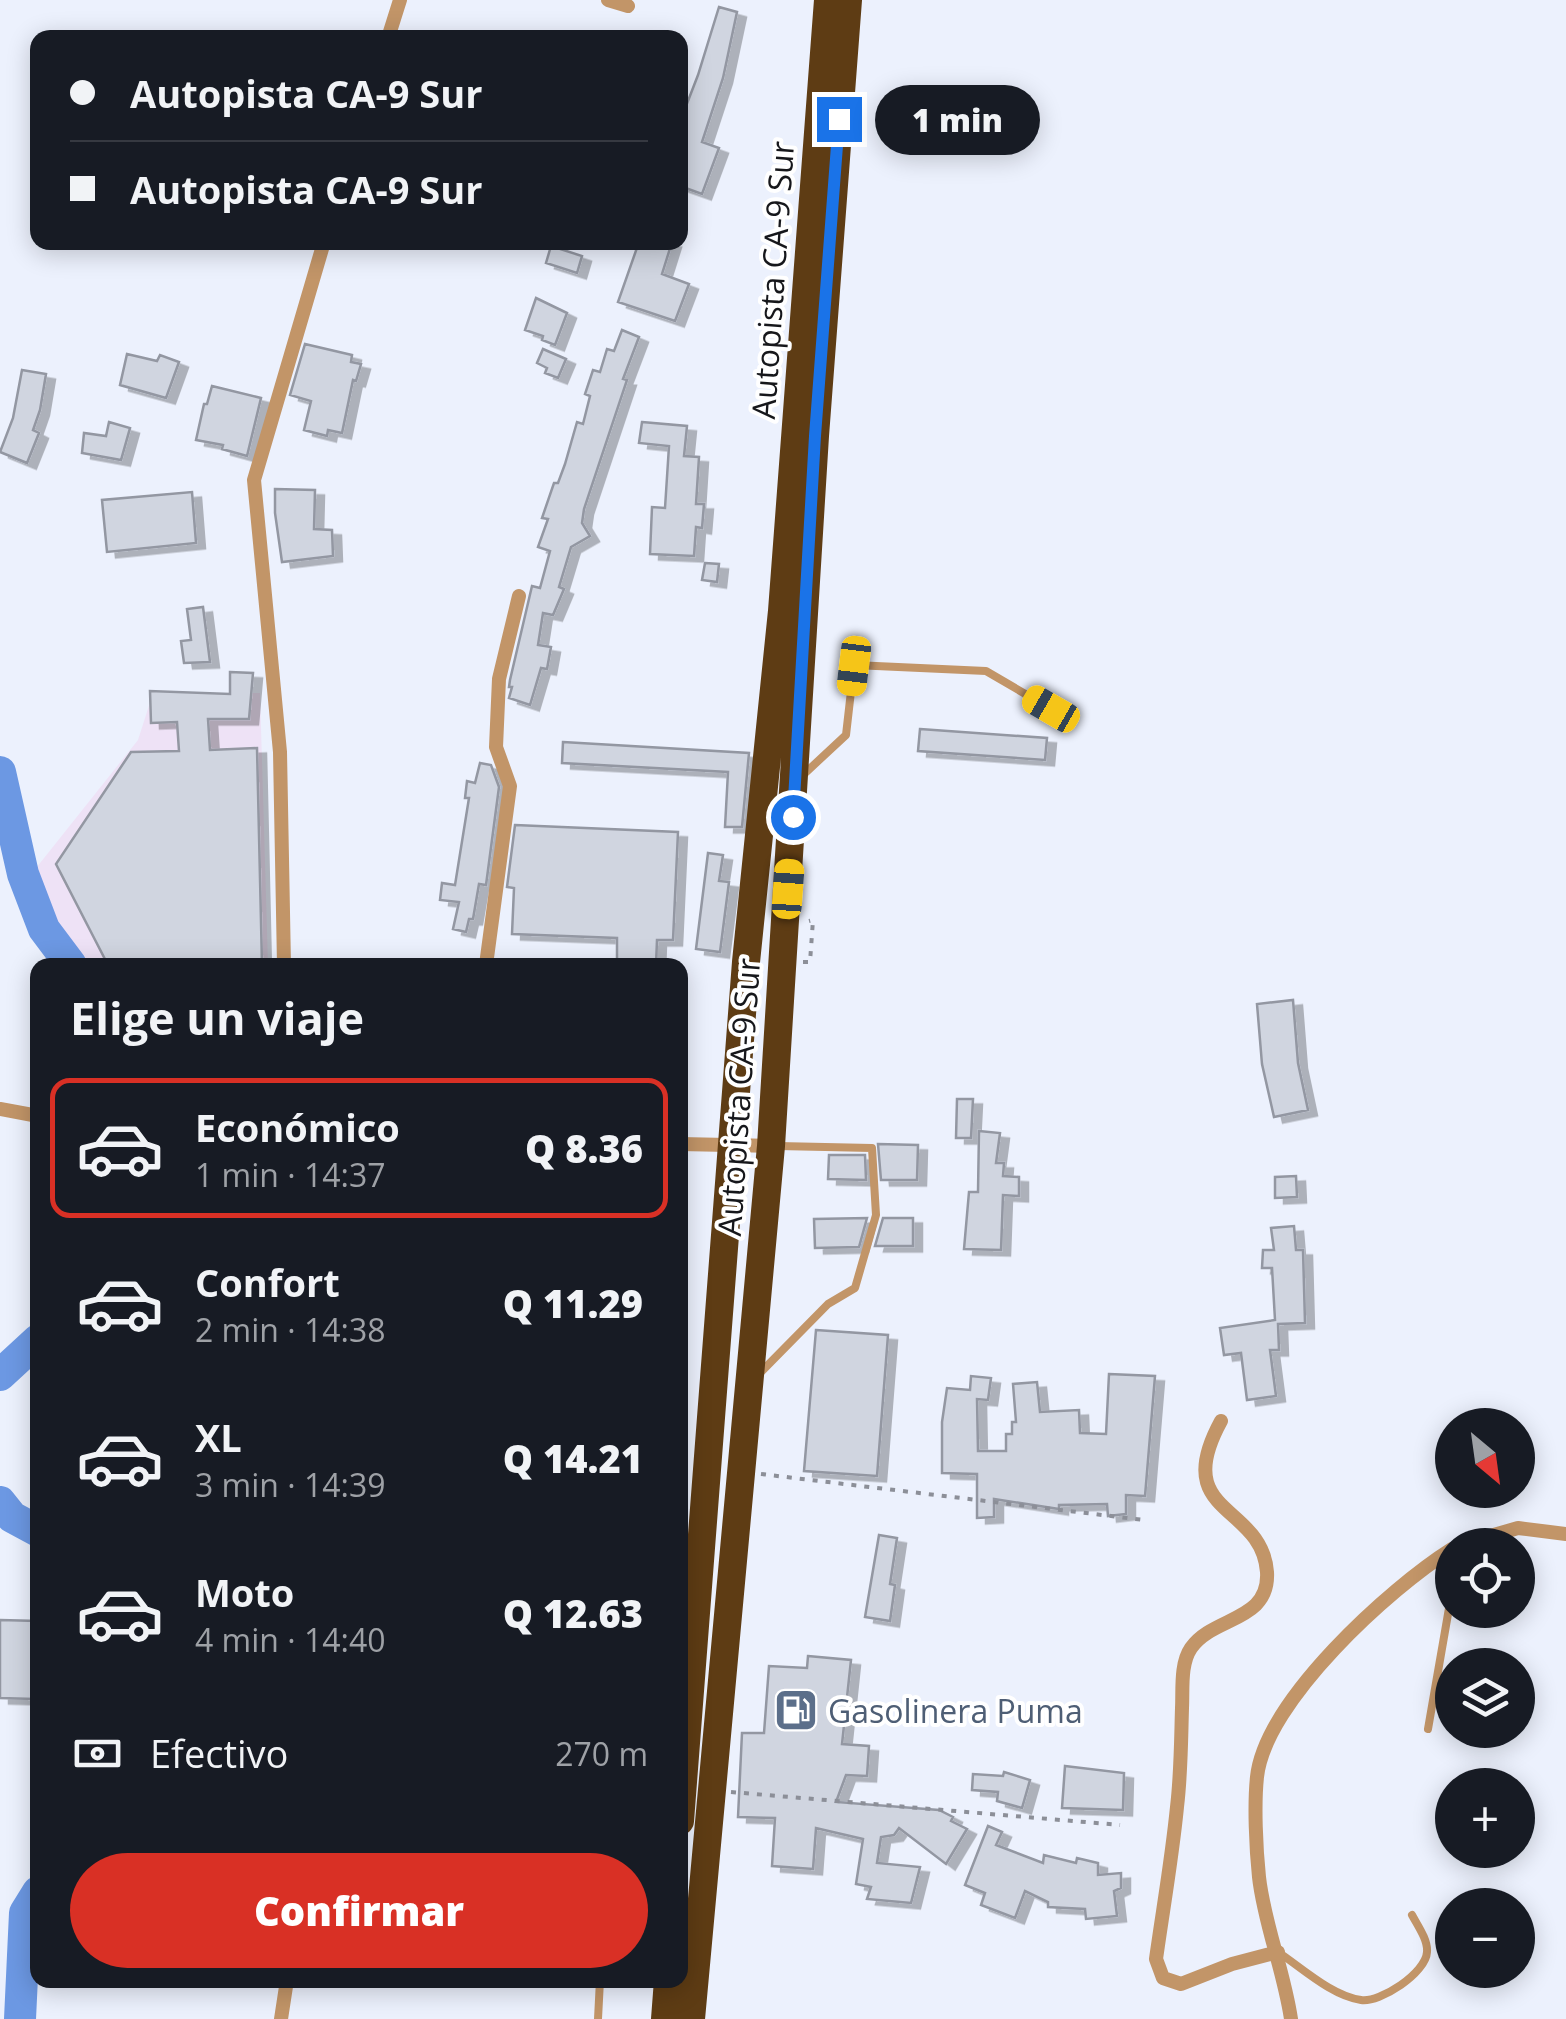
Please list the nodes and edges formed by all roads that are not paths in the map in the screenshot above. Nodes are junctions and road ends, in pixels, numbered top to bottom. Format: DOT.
graph roads {
  1 [pos="400,0"];
  2 [pos="608,0"];
  3 [pos="828,0"];
  4 [pos="848,0"];
  5 [pos="628,6"];
  6 [pos="391,30"];
  7 [pos="322,250"];
  8 [pos="518,596"];
  9 [pos="1051,709"];
  10 [pos="796,781"];
  11 [pos="284,958"];
  12 [pos="487,958"];
  13 [pos="0,1109"];
  14 [pos="30,1115"];
  15 [pos="734,1143"];
  16 [pos="688,1144"];
  17 [pos="771,1146"];
  18 [pos="749,1384"];
  19 [pos="1221,1421"];
  20 [pos="1535,1530"];
  21 [pos="1566,1534"];
  22 [pos="1435,1560"];
  23 [pos="1446,1628"];
  24 [pos="688,1688"];
  25 [pos="1428,1729"];
  26 [pos="1412,1916"];
  27 [pos="1278,1952"];
  28 [pos="286,1988"];
  29 [pos="600,1988"];
  30 [pos="667,1988"];
  31 [pos="281,2019"];
  32 [pos="598,2019"];
  33 [pos="665,2019"];
  34 [pos="692,2019"];
  35 [pos="1291,2019"];
  1 -- 6 [label="street"];
  2 -- 5 [label="street"];
  3 -- 15 [label="highway, Autopista CA-9 Sur"];
  4 -- 10 [label="highway, Autopista CA-9 Sur"];
  7 -- 11 [label="street"];
  8 -- 12 [label="street"];
  9 -- 10 [label="lane"];
  10 -- 17 [label="highway, Autopista CA-9 Sur"];
  13 -- 14 [label="street"];
  15 -- 16 [label="street"];
  15 -- 17 [label="street"];
  15 -- 24 [label="highway, Autopista CA-9 Sur"];
  17 -- 18 [label="highway, Autopista CA-9 Sur"];
  17 -- 18 [label="lane"];
  18 -- 34 [label="highway, Autopista CA-9 Sur"];
  19 -- 27 [label="street"];
  20 -- 21 [label="street"];
  22 -- 27 [label="street"];
  23 -- 25 [label="lane"];
  26 -- 27 [label="lane"];
  27 -- 35 [label="street"];
  28 -- 31 [label="street"];
  29 -- 32 [label="lane"];
  30 -- 33 [label="highway"];
}
